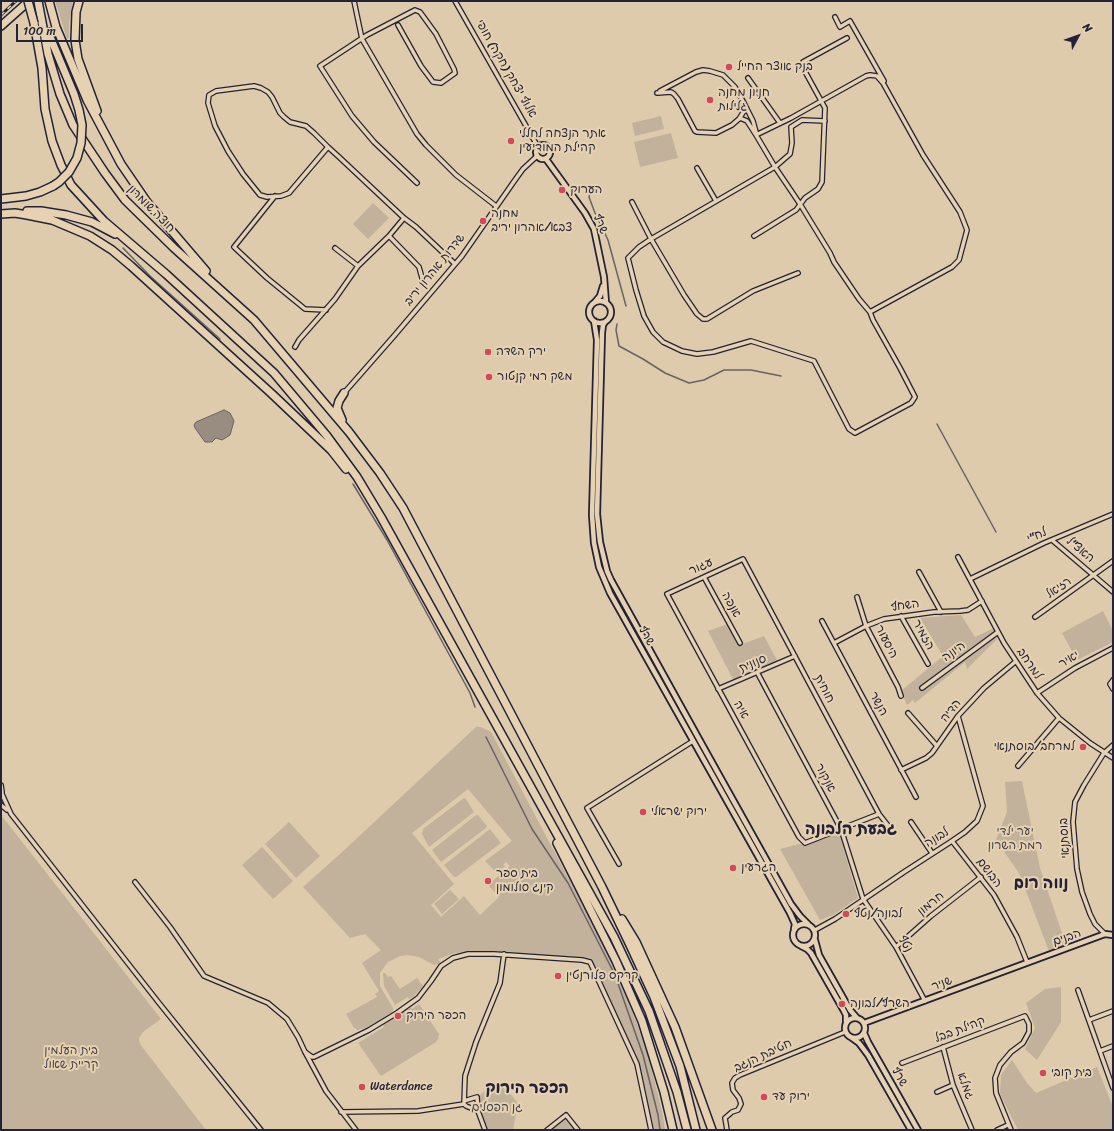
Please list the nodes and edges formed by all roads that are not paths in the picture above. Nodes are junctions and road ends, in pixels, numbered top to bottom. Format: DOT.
graph roads {
  1 [pos="28,1"];
  2 [pos="38,1"];
  3 [pos="49,1"];
  4 [pos="79,1"];
  5 [pos="354,1"];
  6 [pos="455,1"];
  7 [pos="835,17"];
  8 [pos="42,18"];
  9 [pos="398,25"];
  10 [pos="1,26"];
  11 [pos="847,38"];
  12 [pos="362,39"];
  13 [pos="748,78"];
  14 [pos="821,100"];
  15 [pos="744,103"];
  16 [pos="896,108"];
  17 [pos="740,118"];
  18 [pos="825,120"];
  19 [pos="780,123"];
  20 [pos="756,135"];
  21 [pos="107,138"];
  22 [pos="538,147"];
  23 [pos="328,148"];
  24 [pos="537,156"];
  25 [pos="546,159"];
  26 [pos="775,167"];
  27 [pos="697,168"];
  28 [pos="417,183"];
  29 [pos="275,196"];
  30 [pos="1,199"];
  31 [pos="716,201"];
  32 [pos="632,202"];
  33 [pos="800,204"];
  34 [pos="496,206"];
  35 [pos="1,213"];
  36 [pos="404,218"];
  37 [pos="389,236"];
  38 [pos="754,236"];
  39 [pos="126,239"];
  40 [pos="652,239"];
  41 [pos="335,248"];
  42 [pos="455,264"];
  43 [pos="358,266"];
  44 [pos="798,273"];
  45 [pos="422,278"];
  46 [pos="604,284"];
  47 [pos="595,302"];
  48 [pos="606,303"];
  49 [pos="326,310"];
  50 [pos="870,312"];
  51 [pos="254,320"];
  52 [pos="594,321"];
  53 [pos="605,322"];
  54 [pos="295,347"];
  55 [pos="315,391"];
  56 [pos="344,393"];
  57 [pos="349,432"];
  58 [pos="1113,514"];
  59 [pos="381,517"];
  60 [pos="1052,540"];
  61 [pos="958,557"];
  62 [pos="743,559"];
  63 [pos="1113,561"];
  64 [pos="919,572"];
  65 [pos="1093,575"];
  66 [pos="704,577"];
  67 [pos="970,579"];
  68 [pos="1113,592"];
  69 [pos="667,594"];
  70 [pos="857,596"];
  71 [pos="982,601"];
  72 [pos="941,612"];
  73 [pos="902,616"];
  74 [pos="1035,617"];
  75 [pos="822,621"];
  76 [pos="866,626"];
  77 [pos="998,632"];
  78 [pos="740,643"];
  79 [pos="834,643"];
  80 [pos="1113,648"];
  81 [pos="795,656"];
  82 [pos="1015,662"];
  83 [pos="928,664"];
  84 [pos="757,672"];
  85 [pos="1113,680"];
  86 [pos="922,688"];
  87 [pos="718,689"];
  88 [pos="1113,689"];
  89 [pos="1037,693"];
  90 [pos="901,696"];
  91 [pos="908,713"];
  92 [pos="958,716"];
  93 [pos="1059,718"];
  94 [pos="693,741"];
  95 [pos="506,743"];
  96 [pos="1113,745"];
  97 [pos="937,746"];
  98 [pos="1104,753"];
  99 [pos="1113,758"];
  100 [pos="1018,766"];
  101 [pos="901,770"];
  102 [pos="1,785"];
  103 [pos="1,795"];
  104 [pos="916,797"];
  105 [pos="1,805"];
  106 [pos="11,814"];
  107 [pos="879,814"];
  108 [pos="911,822"];
  109 [pos="890,828"];
  110 [pos="841,829"];
  111 [pos="952,841"];
  112 [pos="932,853"];
  113 [pos="619,864"];
  114 [pos="981,877"];
  115 [pos="135,882"];
  116 [pos="602,887"];
  117 [pos="863,899"];
  118 [pos="808,924"];
  119 [pos="794,929"];
  120 [pos="815,930"];
  121 [pos="1105,934"];
  122 [pos="1113,935"];
  123 [pos="815,940"];
  124 [pos="801,946"];
  125 [pos="896,948"];
  126 [pos="504,954"];
  127 [pos="1027,962"];
  128 [pos="1078,990"];
  129 [pos="925,1001"];
  130 [pos="1113,1011"];
  131 [pos="857,1018"];
  132 [pos="1089,1020"];
  133 [pos="846,1022"];
  134 [pos="864,1023"];
  135 [pos="845,1032"];
  136 [pos="864,1032"];
  137 [pos="852,1038"];
  138 [pos="1113,1046"];
  139 [pos="943,1048"];
  140 [pos="1100,1051"];
  141 [pos="305,1052"];
  142 [pos="902,1063"];
  143 [pos="953,1085"];
  144 [pos="1113,1088"];
  145 [pos="936,1092"];
  146 [pos="464,1102"];
  147 [pos="478,1111"];
  148 [pos="341,1112"];
  149 [pos="1008,1125"];
  150 [pos="260,1130"];
  151 [pos="356,1130"];
  152 [pos="485,1130"];
  153 [pos="547,1130"];
  154 [pos="578,1130"];
  155 [pos="651,1130"];
  156 [pos="673,1130"];
  157 [pos="686,1130"];
  158 [pos="696,1130"];
  159 [pos="712,1130"];
  160 [pos="727,1130"];
  161 [pos="911,1130"];
  162 [pos="918,1130"];
  163 [pos="972,1130"];
  164 [pos="997,1130"];
  165 [pos="1010,1130"];
  1 -- 10 [label="highway"];
  1 -- 39 [label="highway, bridge"];
  2 -- 8 [label="highway, חוצה שומרון"];
  3 -- 21 [label="highway"];
  4 -- 21 [label="highway"];
  5 -- 12 [label="street"];
  6 -- 22 [label="street, אלוף יצחק (חקה) חופי"];
  7 -- 16 [label="street"];
  8 -- 30 [label="highway, bridge"];
  8 -- 51 [label="highway, חוצה שומרון"];
  9 -- 12 [label="street"];
  11 -- 14 [label="street"];
  12 -- 28 [label="street"];
  12 -- 34 [label="street"];
  13 -- 19 [label="street"];
  14 -- 16 [label="street"];
  14 -- 18 [label="street"];
  14 -- 19 [label="street"];
  15 -- 17 [label="street"];
  15 -- 17 [label="street"];
  15 -- 20 [label="street"];
  16 -- 50 [label="street"];
  17 -- 20 [label="street"];
  18 -- 26 [label="street"];
  18 -- 33 [label="street"];
  19 -- 20 [label="street"];
  20 -- 26 [label="street"];
  21 -- 51 [label="highway"];
  22 -- 24 [label="street"];
  22 -- 25 [label="street"];
  23 -- 29 [label="street"];
  23 -- 29 [label="street"];
  23 -- 36 [label="street"];
  24 -- 25 [label="street"];
  24 -- 34 [label="street, שדרות אהרון יריב"];
  25 -- 46 [label="street, שרף"];
  26 -- 31 [label="street"];
  26 -- 33 [label="street"];
  27 -- 31 [label="street"];
  29 -- 49 [label="street"];
  31 -- 40 [label="street"];
  32 -- 40 [label="street"];
  33 -- 38 [label="street"];
  33 -- 50 [label="street"];
  34 -- 42 [label="street, שדרות אהרון יריב"];
  35 -- 39 [label="highway"];
  35 -- 59 [label="highway"];
  36 -- 37 [label="street"];
  36 -- 42 [label="street"];
  37 -- 43 [label="street"];
  37 -- 45 [label="street"];
  39 -- 59 [label="highway"];
  40 -- 44 [label="street"];
  40 -- 50 [label="street"];
  41 -- 43 [label="street"];
  42 -- 56 [label="street, שדרות אהרון יריב"];
  43 -- 49 [label="street"];
  46 -- 47 [label="street"];
  46 -- 48 [label="street, שרף"];
  47 -- 48 [label="street"];
  47 -- 52 [label="street"];
  48 -- 53 [label="street"];
  49 -- 54 [label="street"];
  51 -- 55 [label="highway, חוצה שומרון"];
  52 -- 53 [label="street"];
  52 -- 94 [label="street, שרף"];
  53 -- 118 [label="street, שרף"];
  55 -- 56 [label="highway"];
  55 -- 57 [label="highway, חוצה שומרון"];
  56 -- 57 [label="highway"];
  57 -- 116 [label="highway"];
  58 -- 60 [label="street, לח\"י"];
  59 -- 95 [label="highway"];
  60 -- 65 [label="street, האצ\"ל"];
  60 -- 67 [label="street, לח\"י"];
  61 -- 67 [label="street, למרחב"];
  62 -- 66 [label="street, עגור"];
  62 -- 81 [label="street, חוחית"];
  63 -- 65 [label="street"];
  64 -- 72 [label="street"];
  65 -- 68 [label="street, האצ\"ל"];
  65 -- 74 [label="street, רזיאל"];
  66 -- 69 [label="street, עגור"];
  66 -- 78 [label="street, אנפה"];
  67 -- 71 [label="street, למרחב"];
  69 -- 87 [label="street, איה"];
  70 -- 76 [label="street, היסעור"];
  71 -- 72 [label="street, השחף"];
  71 -- 77 [label="street, למרחב"];
  72 -- 73 [label="street, השחף"];
  73 -- 76 [label="street, השחף"];
  73 -- 83 [label="street, הזמיר"];
  75 -- 79 [label="street, הנשר"];
  76 -- 79 [label="street, השחף"];
  76 -- 90 [label="street, היסעור"];
  77 -- 82 [label="street, למרחב"];
  77 -- 86 [label="street, היונה"];
  79 -- 101 [label="street, הנשר"];
  80 -- 89 [label="street, יאיר"];
  81 -- 84 [label="street, סנונית"];
  81 -- 107 [label="street, חוחית"];
  82 -- 89 [label="street, למרחב"];
  82 -- 92 [label="street, הדיה"];
  84 -- 87 [label="street, סנונית"];
  84 -- 110 [label="street, אנקור"];
  85 -- 88 [label="street"];
  87 -- 110 [label="street, איה"];
  89 -- 93 [label="street, למרחב"];
  91 -- 97 [label="street"];
  92 -- 97 [label="street, הדיה"];
  92 -- 111 [label="street, לבונה"];
  93 -- 98 [label="street, למרחב"];
  93 -- 100 [label="street"];
  94 -- 113 [label="street"];
  94 -- 119 [label="street, שרף"];
  95 -- 156 [label="highway"];
  95 -- 157 [label="highway"];
  96 -- 98 [label="street, בוסתנאי"];
  97 -- 101 [label="street, הדיה"];
  98 -- 99 [label="street, למרחב"];
  98 -- 121 [label="street, בוסתנאי"];
  101 -- 104 [label="street, הנשר"];
  102 -- 103 [label="street"];
  103 -- 106 [label="street"];
  105 -- 106 [label="street"];
  106 -- 150 [label="street"];
  107 -- 109 [label="street, חוחית"];
  107 -- 110 [label="street"];
  108 -- 112 [label="street"];
  110 -- 117 [label="street, אנקור"];
  111 -- 112 [label="street, לבונה"];
  111 -- 114 [label="street, הבושם"];
  112 -- 117 [label="street, לבונה"];
  114 -- 125 [label="street, חרמון"];
  114 -- 127 [label="street, הבושם"];
  115 -- 141 [label="street"];
  116 -- 158 [label="highway"];
  116 -- 159 [label="highway"];
  117 -- 120 [label="street, לבונה"];
  117 -- 125 [label="street, נטף"];
  118 -- 119 [label="street"];
  118 -- 120 [label="street"];
  119 -- 124 [label="street"];
  120 -- 123 [label="street"];
  121 -- 122 [label="street, הבנים"];
  121 -- 127 [label="street, הבנים"];
  123 -- 124 [label="street"];
  123 -- 131 [label="street"];
  124 -- 133 [label="street"];
  125 -- 129 [label="street, נטף"];
  126 -- 141 [label="street"];
  126 -- 146 [label="street"];
  126 -- 155 [label="street"];
  127 -- 129 [label="street, שניר"];
  128 -- 132 [label="street"];
  129 -- 134 [label="street, שניר"];
  130 -- 132 [label="street"];
  131 -- 133 [label="street"];
  131 -- 134 [label="street"];
  132 -- 140 [label="street"];
  133 -- 135 [label="street"];
  134 -- 136 [label="street"];
  135 -- 137 [label="street"];
  135 -- 160 [label="street, חטיבת הנגב"];
  136 -- 137 [label="street"];
  136 -- 162 [label="street, שרף"];
  137 -- 161 [label="street, שרף"];
  138 -- 140 [label="street"];
  139 -- 142 [label="street, קהילת בבל"];
  139 -- 143 [label="street, גמלא"];
  139 -- 149 [label="street, קהילת בבל"];
  140 -- 144 [label="street"];
  141 -- 148 [label="street"];
  143 -- 145 [label="street"];
  143 -- 163 [label="street, גמלא"];
  146 -- 147 [label="street"];
  146 -- 147 [label="street"];
  146 -- 148 [label="street"];
  147 -- 152 [label="street"];
  148 -- 151 [label="street"];
  149 -- 164 [label="street"];
  149 -- 165 [label="street"];
  153 -- 154 [label="street"];
}
